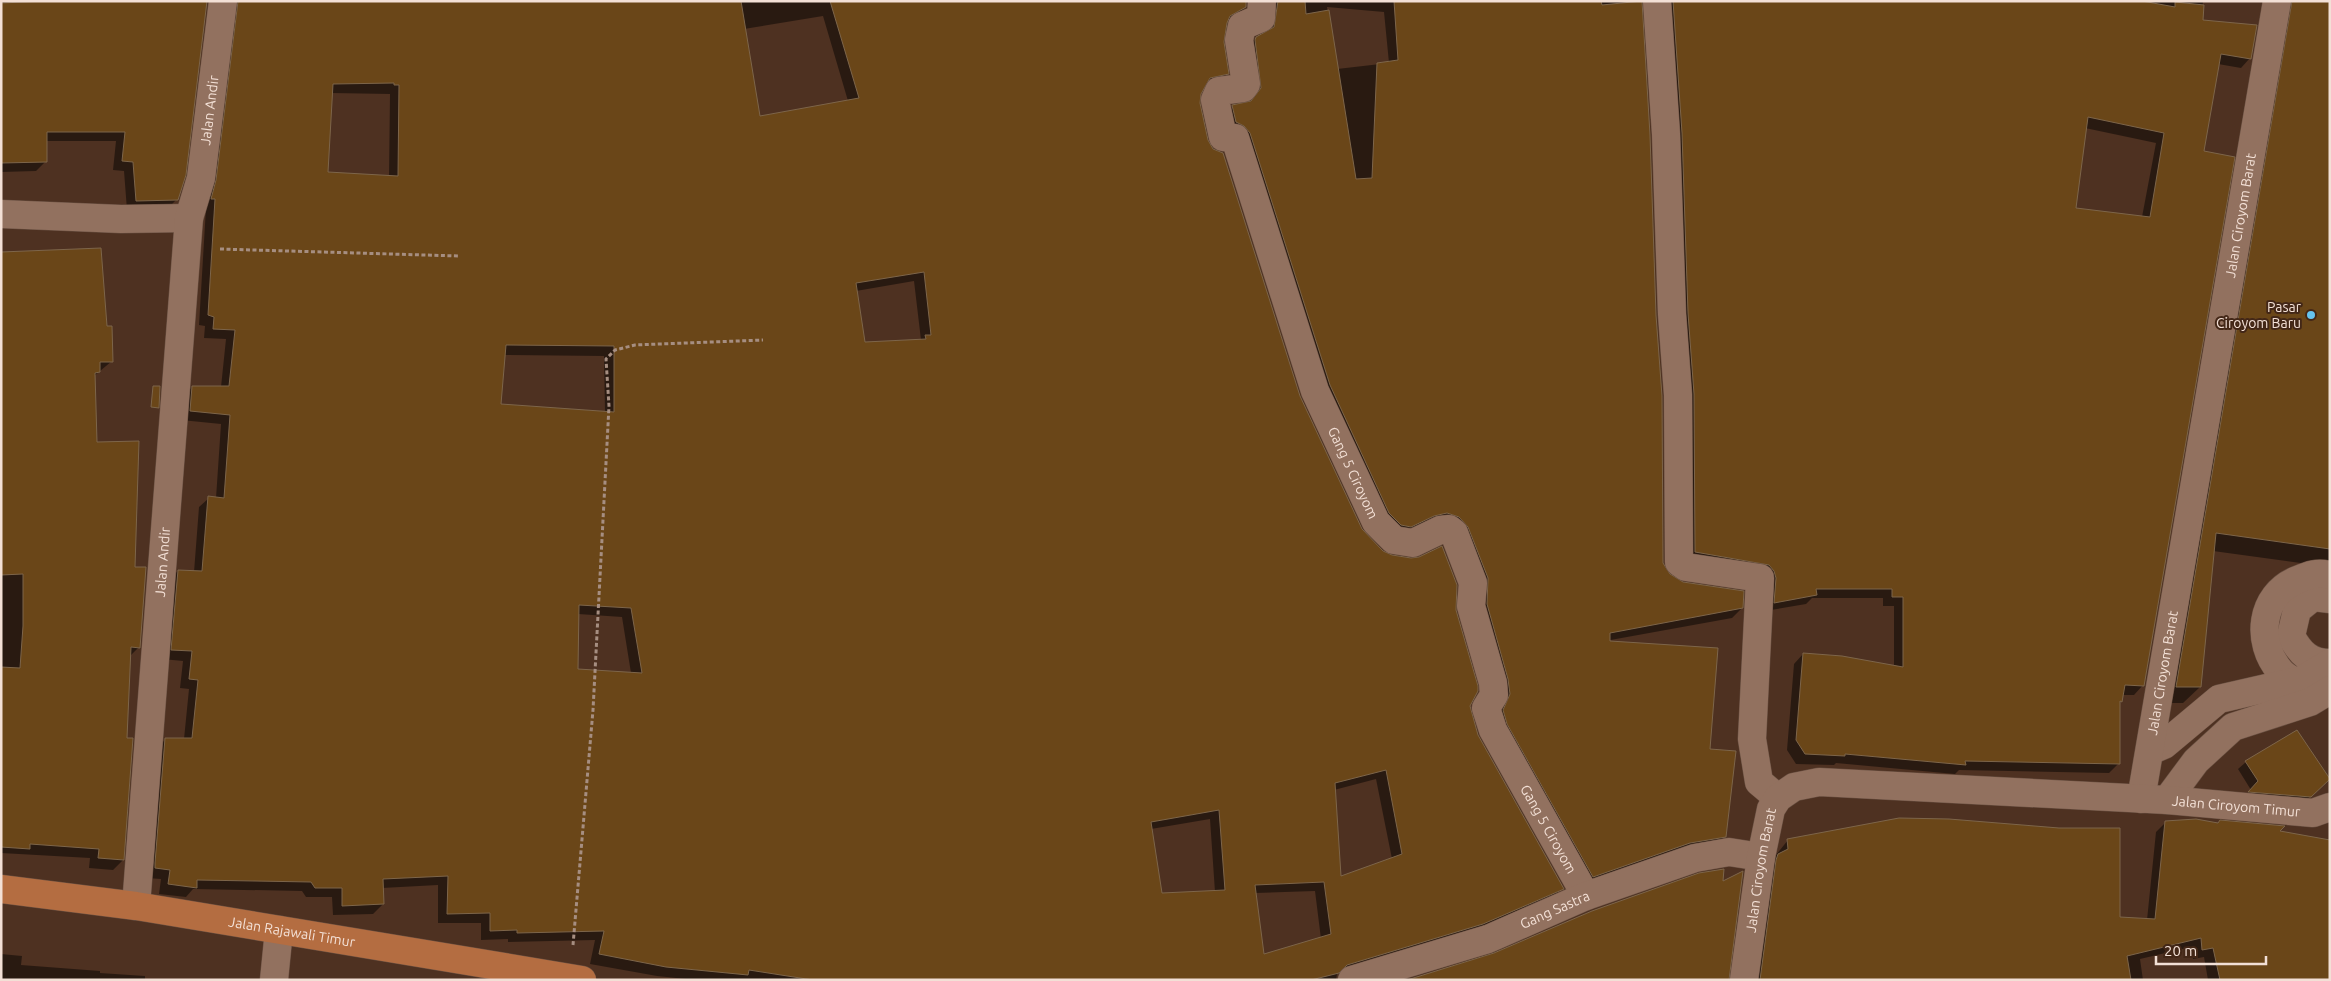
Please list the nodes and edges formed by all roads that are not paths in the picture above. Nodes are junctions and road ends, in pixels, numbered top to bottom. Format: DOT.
graph roads {
  1 [pos="223,1"];
  2 [pos="1262,1"];
  3 [pos="1657,1"];
  4 [pos="2277,1"];
  5 [pos="1,214"];
  6 [pos="189,218"];
  7 [pos="2330,575"];
  8 [pos="2330,599"];
  9 [pos="2330,663"];
  10 [pos="2330,689"];
  11 [pos="2150,751"];
  12 [pos="1778,798"];
  13 [pos="2154,799"];
  14 [pos="2330,807"];
  15 [pos="1761,857"];
  16 [pos="1,889"];
  17 [pos="1586,896"];
  18 [pos="136,906"];
  19 [pos="279,930"];
  20 [pos="576,979"];
  21 [pos="274,980"];
  22 [pos="1352,980"];
  23 [pos="1744,980"];
  1 -- 6 [label="street, Jalan Andir"];
  2 -- 17 [label="street, Gang 5 Ciroyom"];
  3 -- 12 [label="street"];
  4 -- 11 [label="street, Jalan Ciroyom Barat"];
  5 -- 6 [label="street"];
  6 -- 18 [label="street, Jalan Andir"];
  7 -- 10 [label="street"];
  8 -- 9 [label="street"];
  9 -- 11 [label="street"];
  10 -- 13 [label="street"];
  11 -- 13 [label="street, Jalan Ciroyom Barat"];
  12 -- 13 [label="street, Jalan Ciroyom Barat"];
  12 -- 15 [label="street, Jalan Ciroyom Barat"];
  13 -- 14 [label="street, Jalan Ciroyom Timur"];
  15 -- 17 [label="street, Gang Sastra"];
  15 -- 23 [label="street, Jalan Ciroyom Barat"];
  16 -- 18 [label="main road, Jalan Rajawali Timur"];
  17 -- 22 [label="street, Gang Sastra"];
  18 -- 19 [label="main road, Jalan Rajawali Timur"];
  19 -- 20 [label="main road, Jalan Rajawali Timur"];
  19 -- 21 [label="street"];
}
